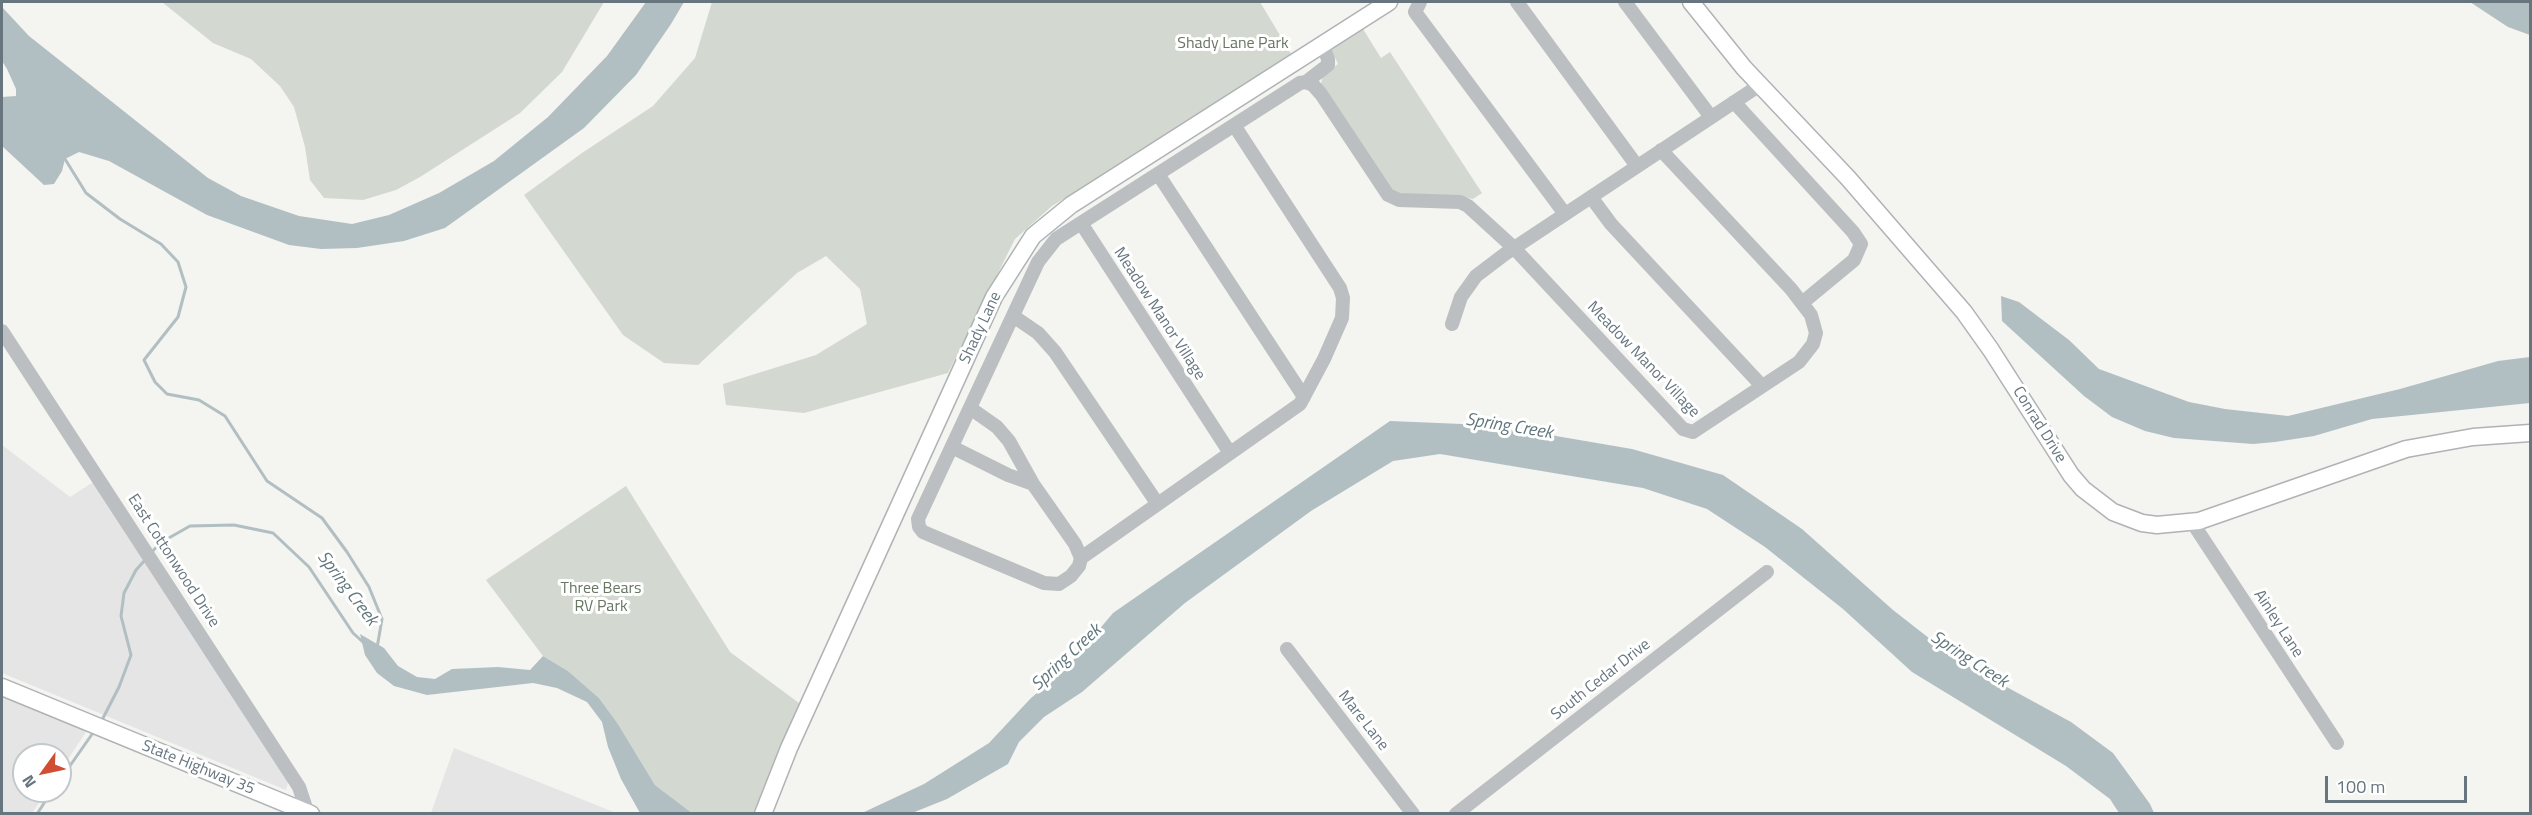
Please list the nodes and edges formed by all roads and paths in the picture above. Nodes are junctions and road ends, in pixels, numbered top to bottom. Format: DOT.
graph roads {
  1 [pos="1420,2"];
  2 [pos="1517,2"];
  3 [pos="1625,2"];
  4 [pos="1691,2"];
  5 [pos="1383,3"];
  6 [pos="1323,46"];
  7 [pos="1306,82"];
  8 [pos="1760,85"];
  9 [pos="1734,102"];
  10 [pos="1711,117"];
  11 [pos="1234,125"];
  12 [pos="1661,150"];
  13 [pos="1637,166"];
  14 [pos="1158,174"];
  15 [pos="1591,197"];
  16 [pos="1564,214"];
  17 [pos="1081,223"];
  18 [pos="1514,248"];
  19 [pos="1802,303"];
  20 [pos="1013,316"];
  21 [pos="1452,324"];
  22 [pos="2,331"];
  23 [pos="1762,386"];
  24 [pos="1305,397"];
  25 [pos="970,408"];
  26 [pos="939,416"];
  27 [pos="961,427"];
  28 [pos="2530,433"];
  29 [pos="952,447"];
  30 [pos="1230,453"];
  31 [pos="1033,484"];
  32 [pos="1157,503"];
  33 [pos="2192,522"];
  34 [pos="1081,558"];
  35 [pos="1767,572"];
  36 [pos="1287,649"];
  37 [pos="2,687"];
  38 [pos="2337,743"];
  39 [pos="309,813"];
  40 [pos="762,813"];
  41 [pos="1413,813"];
  42 [pos="1456,813"];
  1 -- 16 [label="street"];
  2 -- 13 [label="street"];
  3 -- 10 [label="street"];
  4 -- 8 [label="main road, Conrad Drive"];
  5 -- 6 [label="main road, Shady Lane"];
  6 -- 7 [label="street"];
  6 -- 26 [label="main road, Shady Lane"];
  7 -- 11 [label="street"];
  7 -- 18 [label="street, Meadow Manor Village"];
  8 -- 9 [label="street"];
  8 -- 33 [label="main road, Conrad Drive"];
  9 -- 10 [label="street"];
  9 -- 19 [label="street"];
  10 -- 12 [label="street"];
  11 -- 14 [label="street"];
  11 -- 24 [label="street"];
  12 -- 13 [label="street"];
  12 -- 19 [label="street, Meadow Manor Village"];
  13 -- 15 [label="street"];
  14 -- 17 [label="street"];
  14 -- 24 [label="street"];
  15 -- 16 [label="street"];
  15 -- 23 [label="street"];
  16 -- 18 [label="street"];
  17 -- 20 [label="street"];
  17 -- 30 [label="street, Meadow Manor Village"];
  18 -- 21 [label="street"];
  18 -- 23 [label="street, Meadow Manor Village"];
  19 -- 23 [label="street, Meadow Manor Village"];
  20 -- 25 [label="street"];
  20 -- 32 [label="street"];
  22 -- 39 [label="street, East Cottonwood Drive"];
  24 -- 30 [label="street"];
  25 -- 27 [label="street"];
  25 -- 31 [label="street"];
  26 -- 27 [label="street"];
  26 -- 40 [label="main road, Shady Lane"];
  27 -- 29 [label="street"];
  28 -- 33 [label="main road, Conrad Drive"];
  29 -- 31 [label="street"];
  29 -- 34 [label="street"];
  30 -- 32 [label="street"];
  31 -- 34 [label="street"];
  32 -- 34 [label="street"];
  33 -- 38 [label="street, Ainley Lane"];
  35 -- 42 [label="street, South Cedar Drive"];
  36 -- 41 [label="street, Mare Lane"];
  37 -- 39 [label="main road, State Highway 35"];
}
